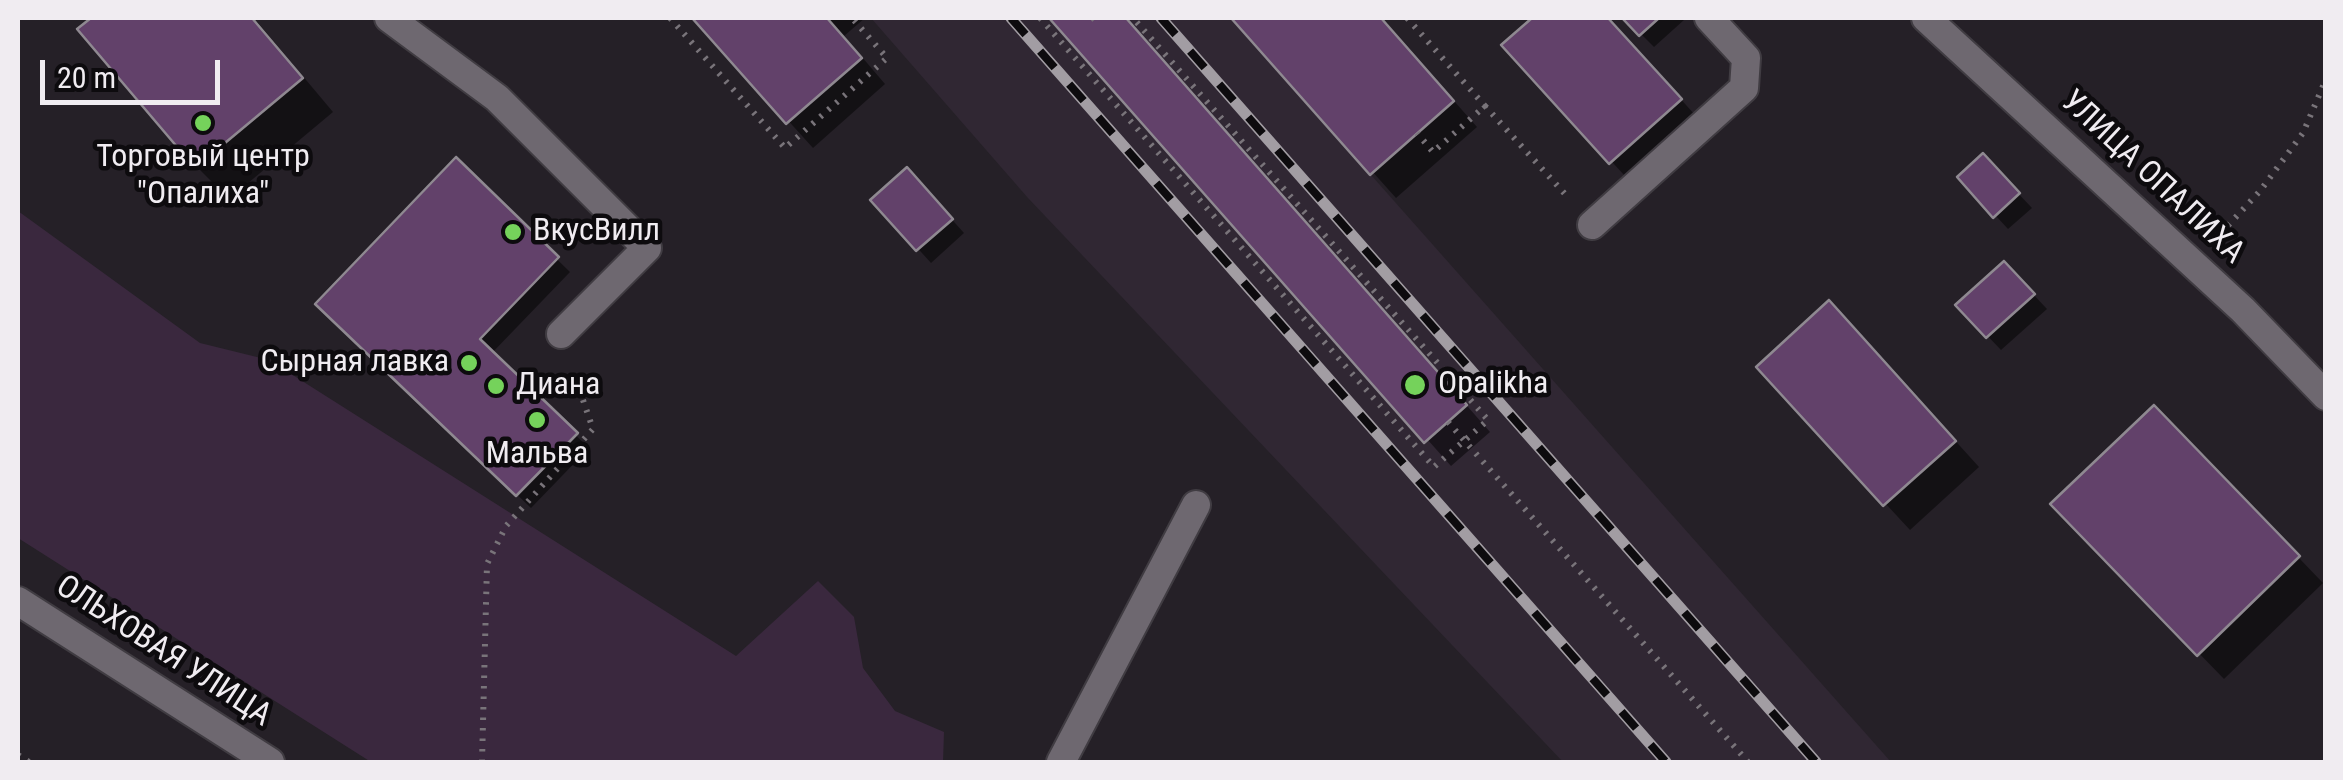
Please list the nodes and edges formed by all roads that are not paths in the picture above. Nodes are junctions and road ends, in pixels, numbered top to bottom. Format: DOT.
graph roads {
  1 [pos="389,18"];
  2 [pos="1709,18"];
  3 [pos="1926,18"];
  4 [pos="1592,225"];
  5 [pos="561,334"];
  6 [pos="2326,396"];
  7 [pos="1196,505"];
  8 [pos="18,601"];
  9 [pos="270,762"];
  10 [pos="1061,762"];
  1 -- 5 [label="street"];
  2 -- 4 [label="street"];
  3 -- 6 [label="street, УЛИЦА ОПАЛИХА"];
  7 -- 10 [label="street"];
  8 -- 9 [label="street, ОЛЬХОВАЯ УЛИЦА"];
}
